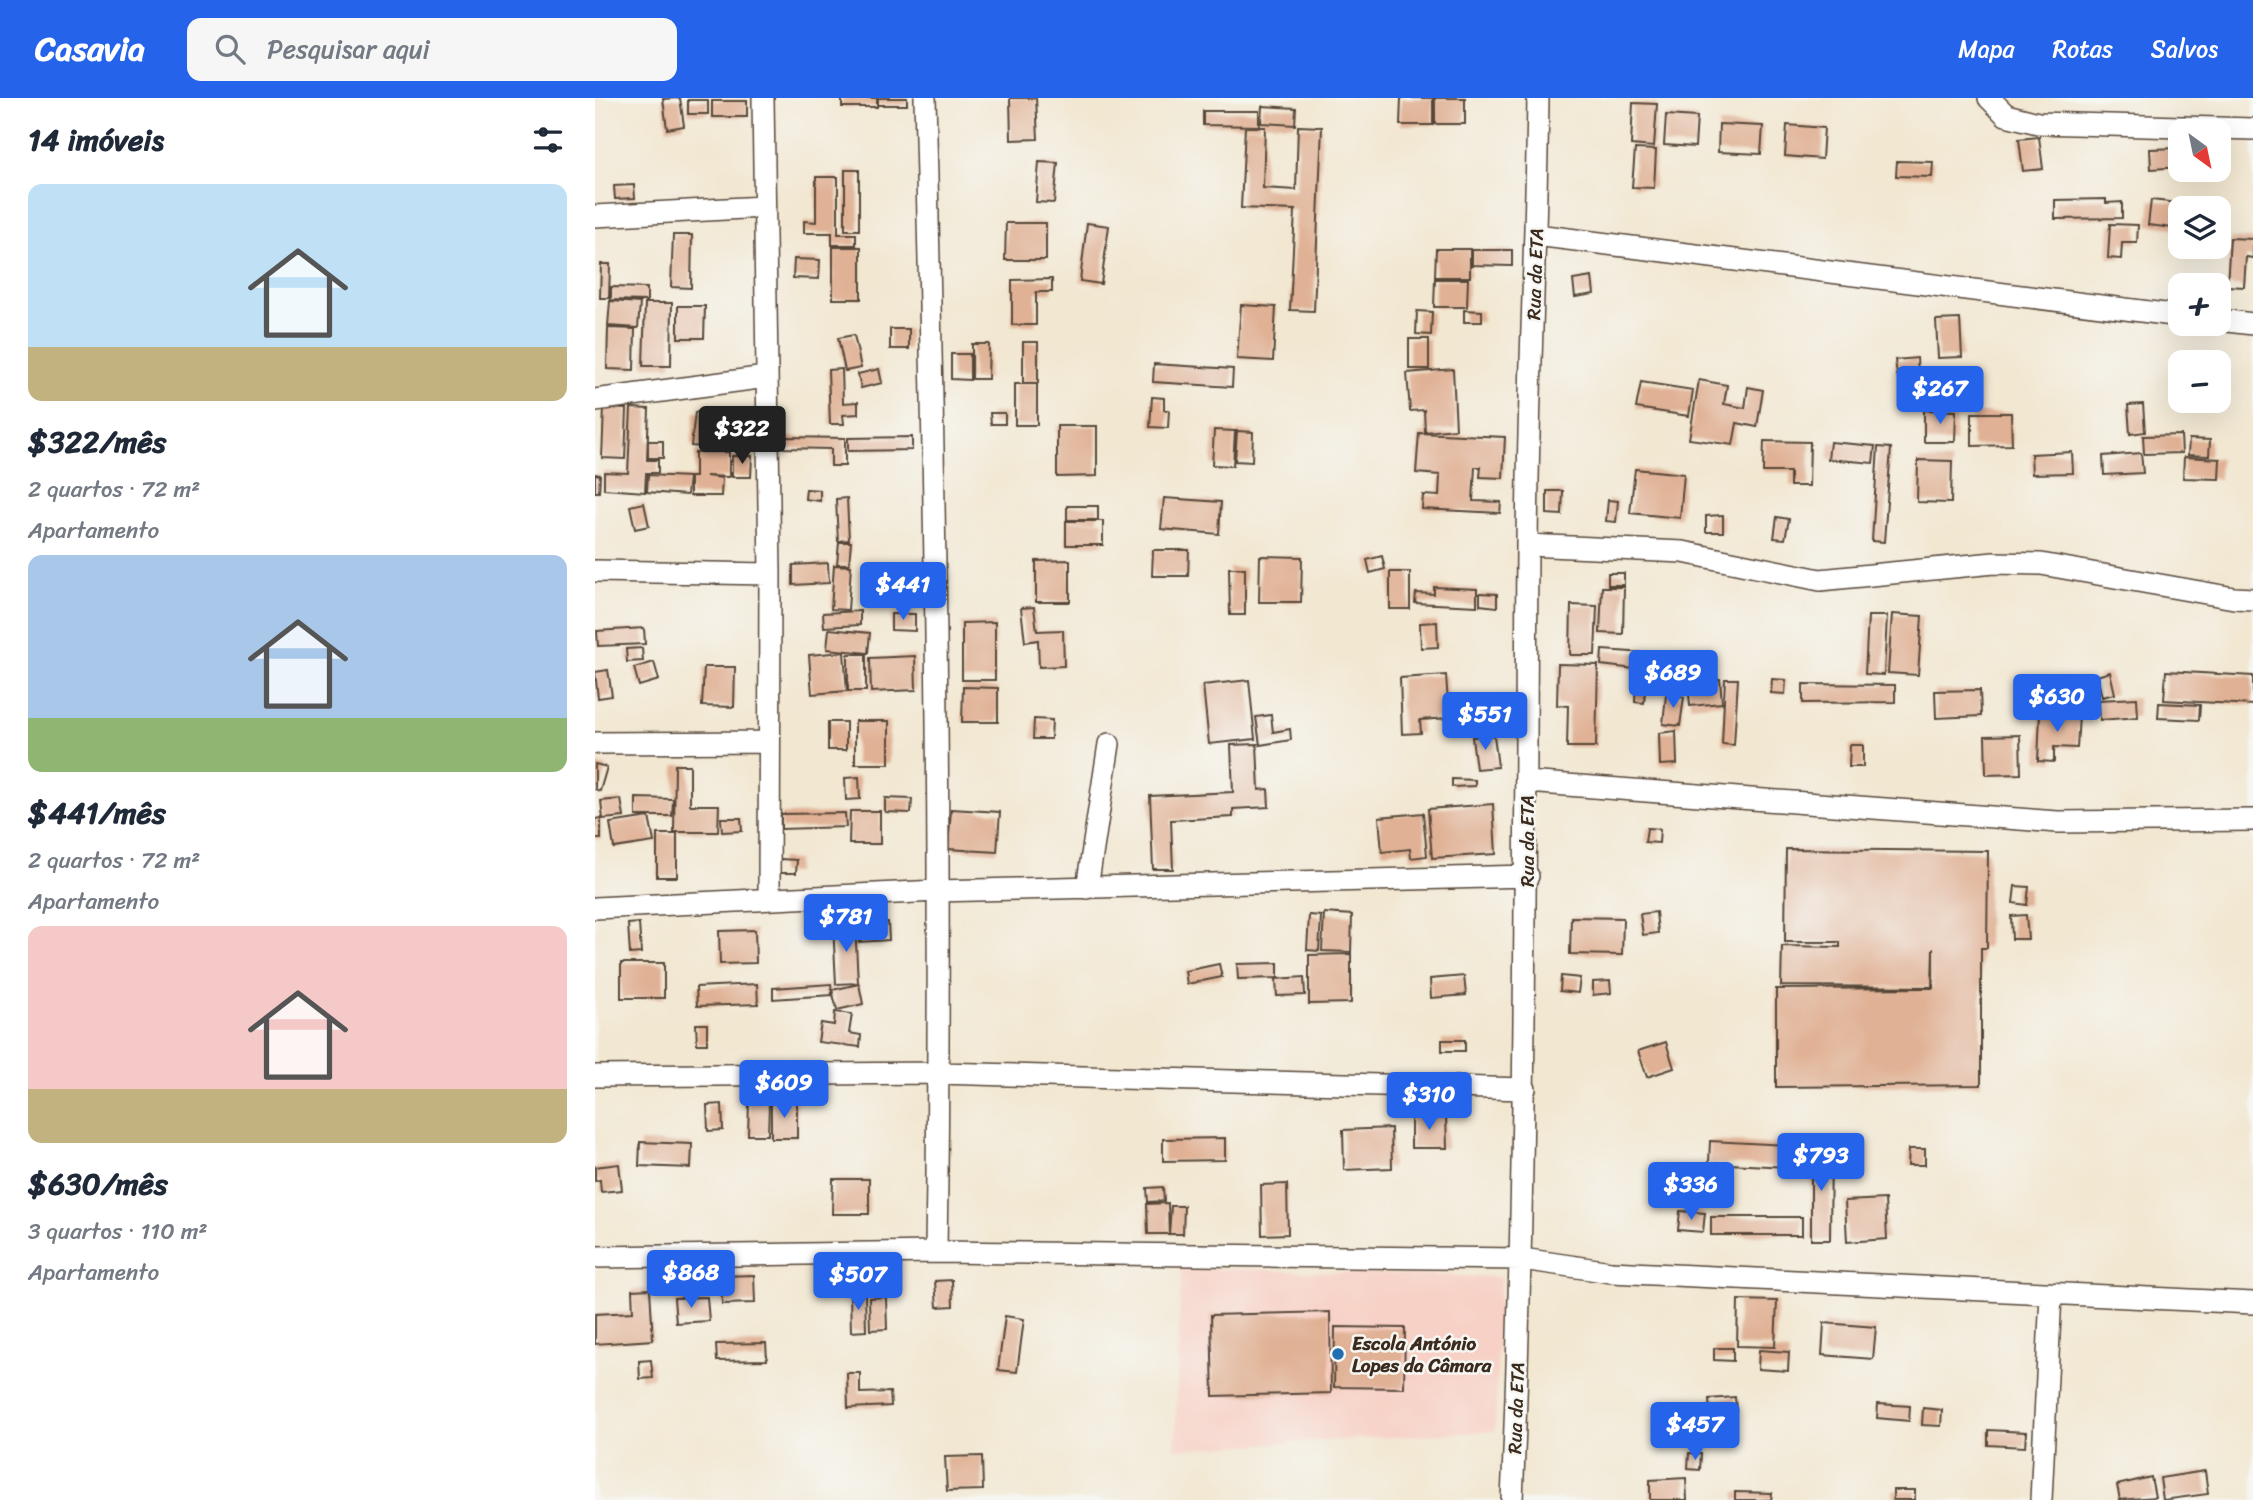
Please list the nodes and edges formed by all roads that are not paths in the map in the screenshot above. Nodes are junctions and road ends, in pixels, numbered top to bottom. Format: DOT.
graph roads {
  1 [pos="763,98"];
  2 [pos="925,98"];
  3 [pos="1538,98"];
  4 [pos="1990,98"];
  5 [pos="2253,129"];
  6 [pos="763,206"];
  7 [pos="595,216"];
  8 [pos="1536,235"];
  9 [pos="2168,314"];
  10 [pos="2231,321"];
  11 [pos="2253,324"];
  12 [pos="766,377"];
  13 [pos="595,400"];
  14 [pos="1527,545"];
  15 [pos="595,571"];
  16 [pos="770,574"];
  17 [pos="2253,598"];
  18 [pos="595,743"];
  19 [pos="769,743"];
  20 [pos="1109,744"];
  21 [pos="1527,782"];
  22 [pos="2253,820"];
  23 [pos="1528,876"];
  24 [pos="1087,888"];
  25 [pos="937,891"];
  26 [pos="769,899"];
  27 [pos="595,908"];
  28 [pos="939,1073"];
  29 [pos="595,1076"];
  30 [pos="1525,1089"];
  31 [pos="936,1252"];
  32 [pos="595,1257"];
  33 [pos="1523,1259"];
  34 [pos="2051,1294"];
  35 [pos="2253,1303"];
  36 [pos="1512,1500"];
  37 [pos="2041,1500"];
  1 -- 6 [label="street"];
  2 -- 25 [label="street"];
  3 -- 8 [label="street, Rua da ETA"];
  4 -- 5 [label="street"];
  6 -- 7 [label="street"];
  6 -- 12 [label="street"];
  8 -- 9 [label="street"];
  8 -- 14 [label="street, Rua da ETA"];
  10 -- 11 [label="street"];
  12 -- 13 [label="street"];
  12 -- 16 [label="street"];
  14 -- 17 [label="street"];
  14 -- 21 [label="street, Rua da ETA"];
  15 -- 16 [label="street"];
  16 -- 19 [label="street"];
  18 -- 19 [label="street"];
  19 -- 26 [label="street"];
  20 -- 24 [label="street"];
  21 -- 22 [label="street"];
  21 -- 23 [label="street, Rua da ETA"];
  23 -- 24 [label="street"];
  23 -- 30 [label="street, Rua da ETA"];
  24 -- 25 [label="street"];
  25 -- 26 [label="street"];
  25 -- 28 [label="street"];
  26 -- 27 [label="street"];
  28 -- 29 [label="street"];
  28 -- 30 [label="street"];
  28 -- 31 [label="street"];
  30 -- 33 [label="street, Rua da ETA"];
  31 -- 32 [label="street"];
  31 -- 33 [label="street"];
  33 -- 34 [label="street"];
  33 -- 36 [label="street, Rua da ETA"];
  34 -- 35 [label="street"];
  34 -- 37 [label="street"];
}
